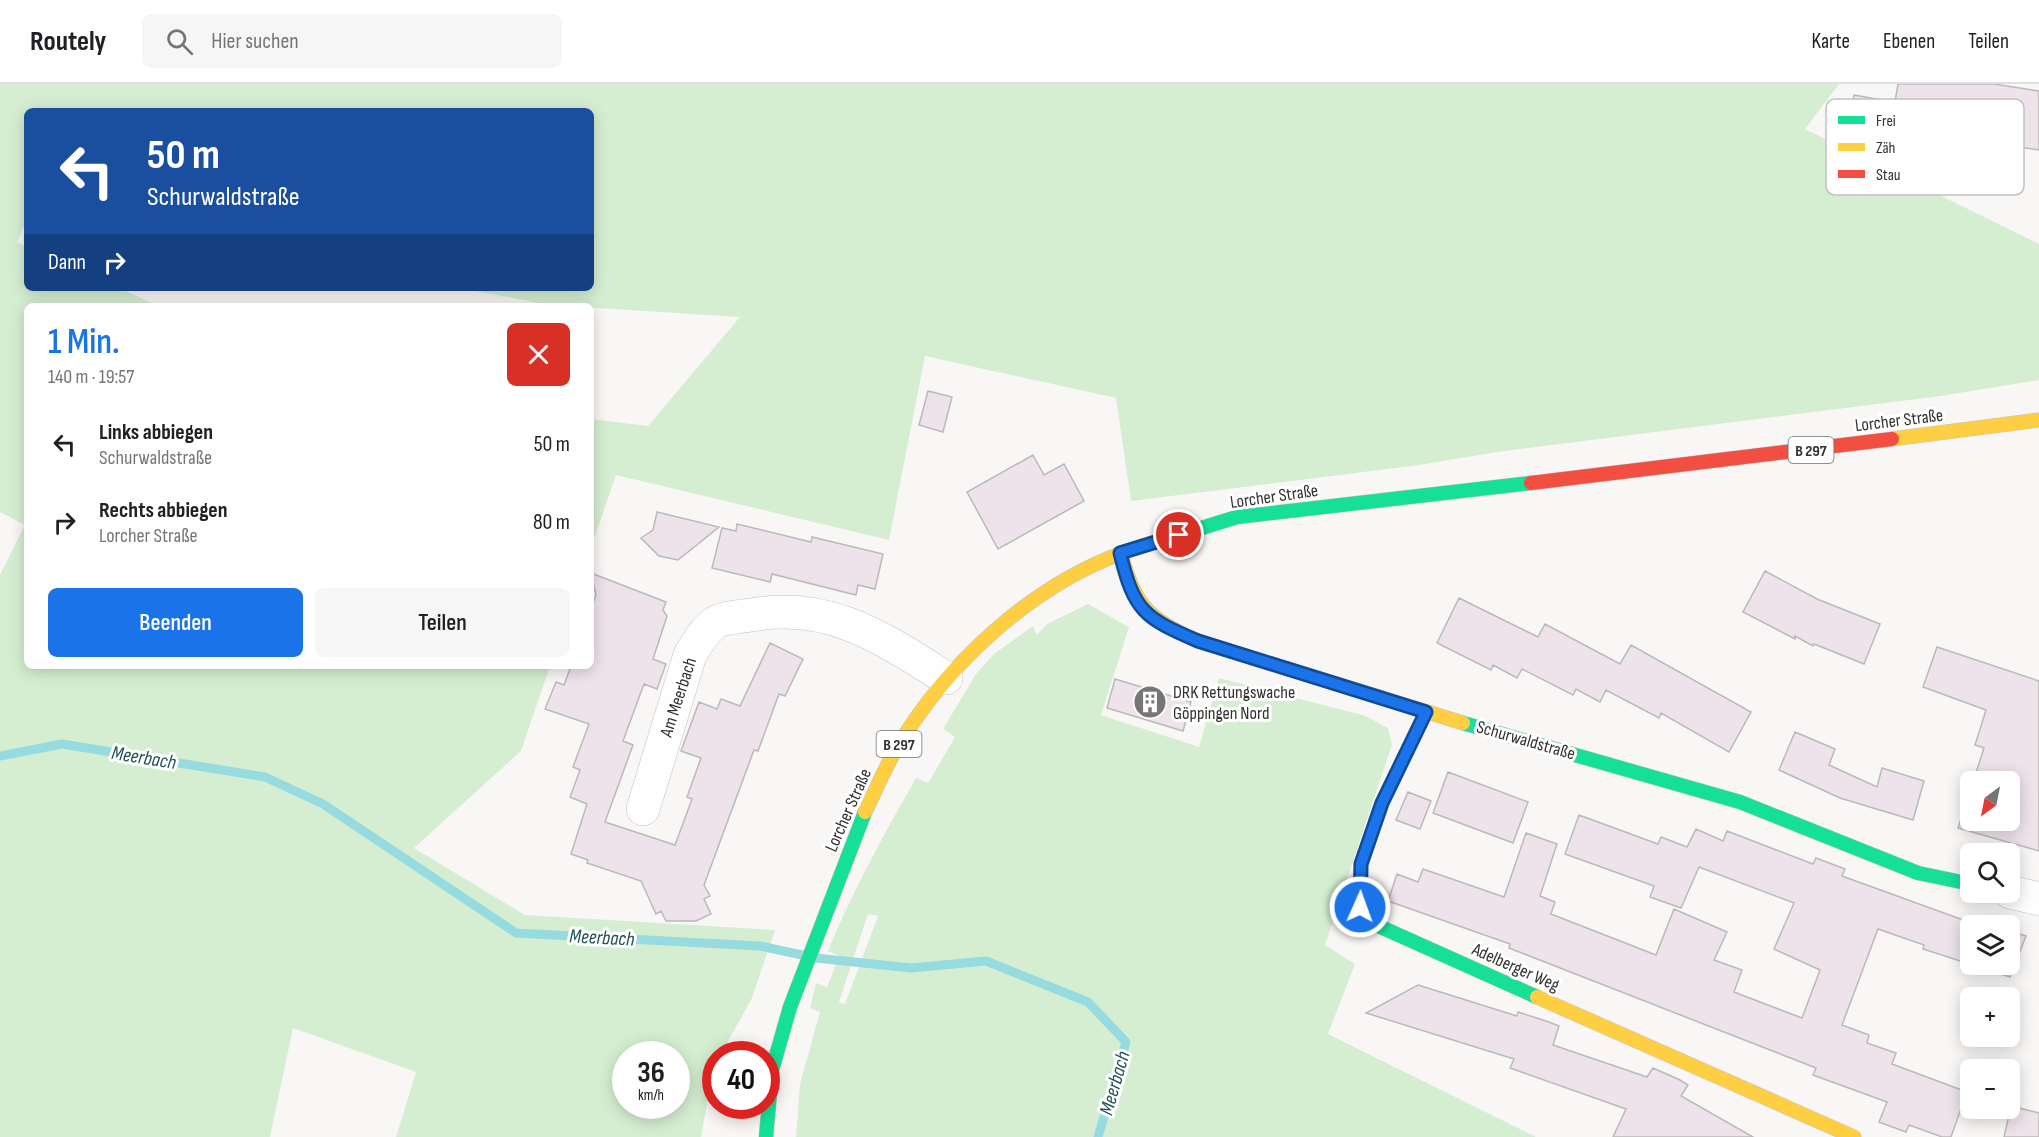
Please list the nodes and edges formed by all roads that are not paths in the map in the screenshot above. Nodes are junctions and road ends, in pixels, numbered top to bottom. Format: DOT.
graph roads {
  1 [pos="2039,420"];
  2 [pos="1120,553"];
  3 [pos="946,678"];
  4 [pos="1426,712"];
  5 [pos="643,809"];
  6 [pos="1960,882"];
  7 [pos="2020,894"];
  8 [pos="2039,899"];
  9 [pos="766,1137"];
  10 [pos="1854,1137"];
  1 -- 2 [label="street, Lorcher Straße / B 297"];
  2 -- 3 [label="street, Lorcher Straße / B 297"];
  2 -- 4 [label="street, Schurwaldstraße"];
  3 -- 5 [label="street, Am Meerbach"];
  3 -- 9 [label="street, Lorcher Straße / B 297"];
  4 -- 6 [label="street, Schurwaldstraße"];
  4 -- 10 [label="street, Adelberger Weg"];
  7 -- 8 [label="street"];
}
